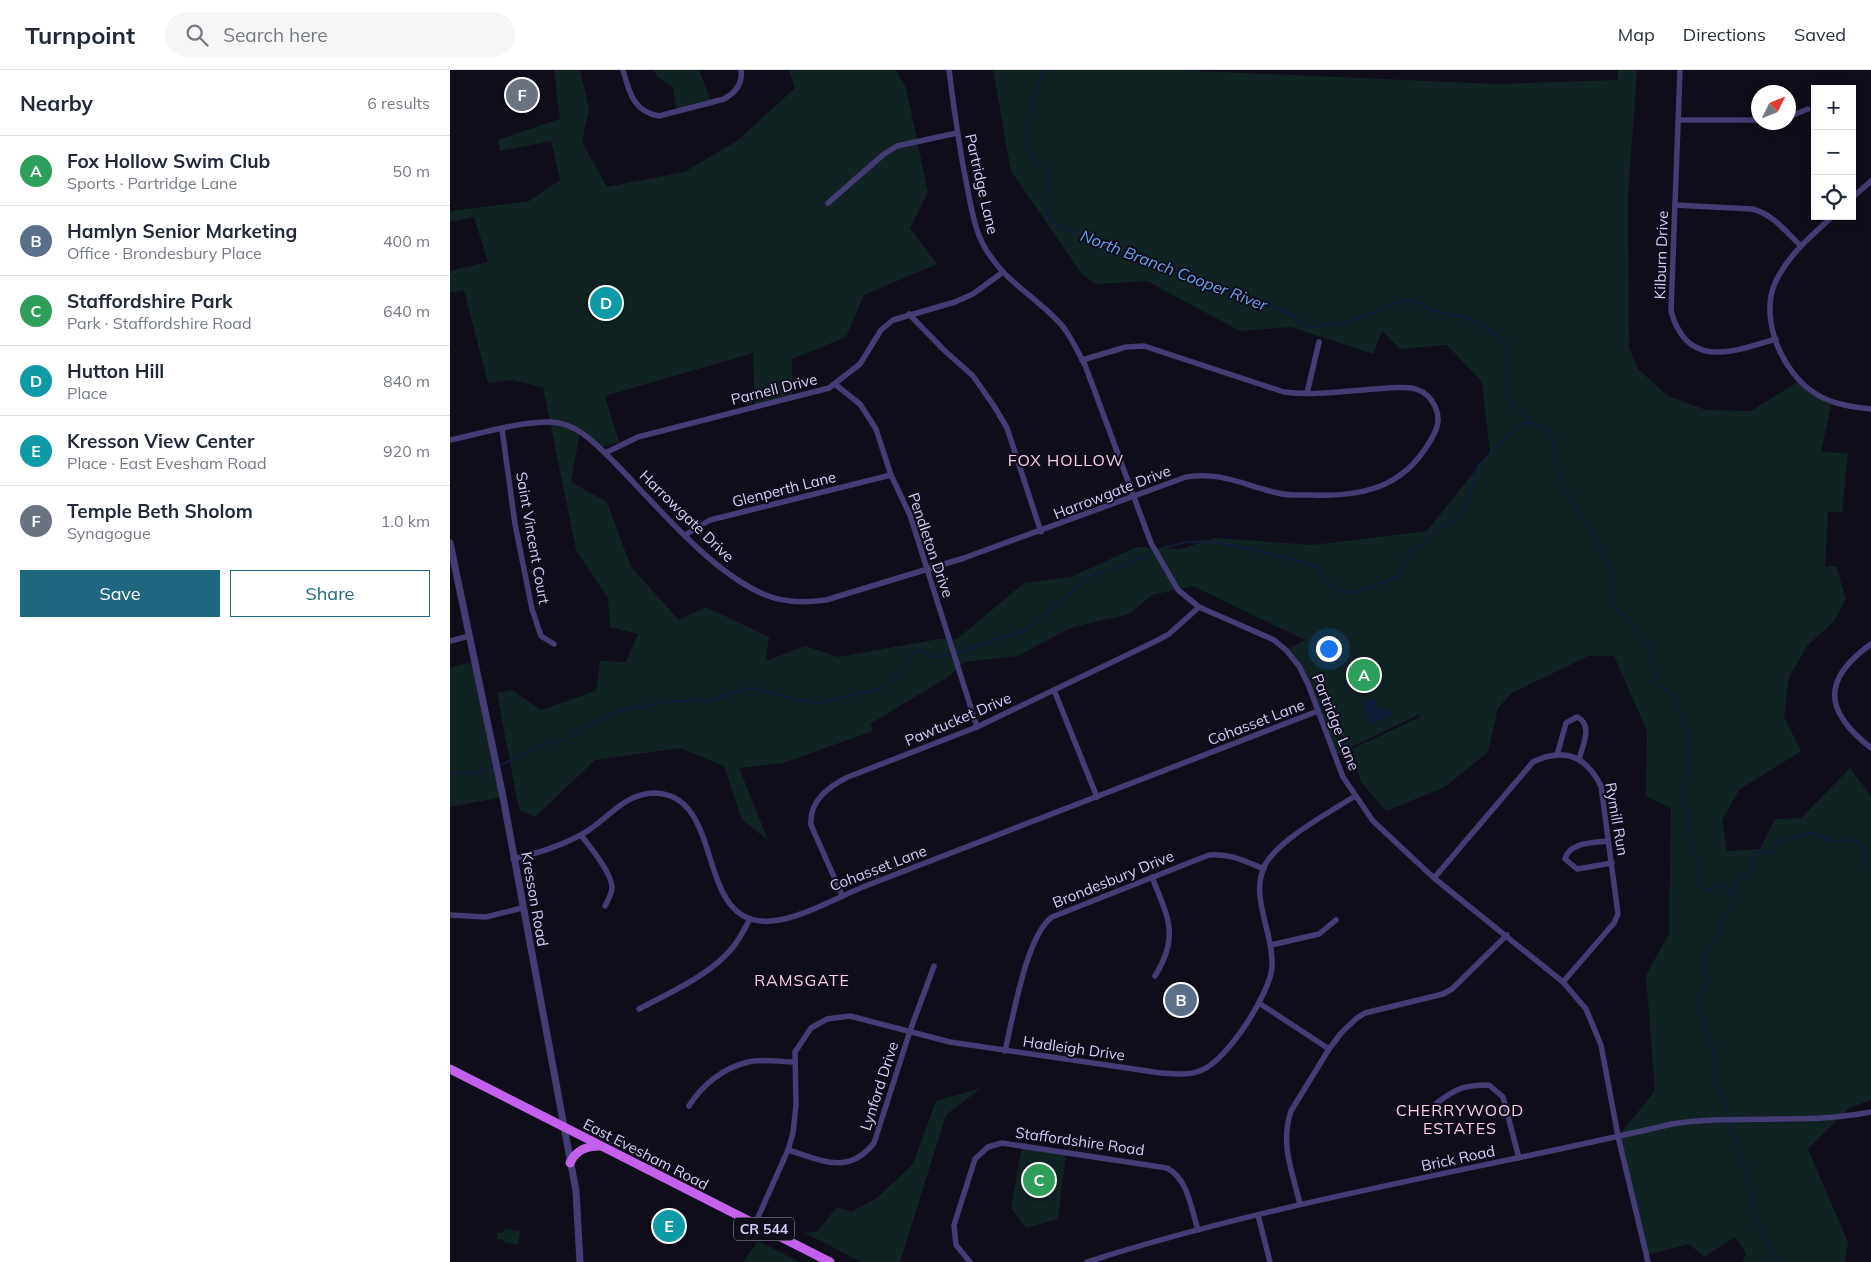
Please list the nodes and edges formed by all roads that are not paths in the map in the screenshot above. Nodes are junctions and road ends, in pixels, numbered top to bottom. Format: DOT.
graph roads {
  1 [pos="623,70"];
  2 [pos="741,70"];
  3 [pos="949,70"];
  4 [pos="1680,70"];
  5 [pos="1808,109"];
  6 [pos="1796,114"];
  7 [pos="1679,120"];
  8 [pos="1751,120"];
  9 [pos="957,133"];
  10 [pos="1871,182"];
  11 [pos="1856,195"];
  12 [pos="828,203"];
  13 [pos="1675,205"];
  14 [pos="1828,220"];
  15 [pos="1800,245"];
  16 [pos="1003,272"];
  17 [pos="909,314"];
  18 [pos="1776,339"];
  19 [pos="1319,342"];
  20 [pos="1082,360"];
  21 [pos="836,384"];
  22 [pos="1307,393"];
  23 [pos="1871,409"];
  24 [pos="502,429"];
  25 [pos="450,440"];
  26 [pos="605,453"];
  27 [pos="891,475"];
  28 [pos="1133,495"];
  29 [pos="1041,532"];
  30 [pos="685,535"];
  31 [pos="450,543"];
  32 [pos="928,569"];
  33 [pos="1198,607"];
  34 [pos="468,636"];
  35 [pos="450,641"];
  36 [pos="554,644"];
  37 [pos="1871,644"];
  38 [pos="1054,690"];
  39 [pos="1318,711"];
  40 [pos="977,727"];
  41 [pos="1871,748"];
  42 [pos="1557,754"];
  43 [pos="1579,760"];
  44 [pos="1355,796"];
  45 [pos="1097,797"];
  46 [pos="581,835"];
  47 [pos="1608,841"];
  48 [pos="513,859"];
  49 [pos="1612,863"];
  50 [pos="1264,869"];
  51 [pos="1152,877"];
  52 [pos="1434,878"];
  53 [pos="842,895"];
  54 [pos="605,906"];
  55 [pos="522,908"];
  56 [pos="450,915"];
  57 [pos="750,919"];
  58 [pos="1336,920"];
  59 [pos="1507,935"];
  60 [pos="1271,945"];
  61 [pos="934,966"];
  62 [pos="1155,976"];
  63 [pos="1562,982"];
  64 [pos="1259,1003"];
  65 [pos="639,1010"];
  66 [pos="910,1031"];
  67 [pos="1330,1049"];
  68 [pos="1005,1051"];
  69 [pos="795,1062"];
  70 [pos="450,1069"];
  71 [pos="1437,1103"];
  72 [pos="690,1106"];
  73 [pos="1871,1112"];
  74 [pos="563,1127"];
  75 [pos="1618,1136"];
  76 [pos="600,1146"];
  77 [pos="788,1150"];
  78 [pos="1519,1158"];
  79 [pos="570,1163"];
  80 [pos="1300,1204"];
  81 [pos="1258,1215"];
  82 [pos="755,1224"];
  83 [pos="1198,1230"];
  84 [pos="580,1262"];
  85 [pos="830,1262"];
  86 [pos="970,1262"];
  87 [pos="1086,1262"];
  88 [pos="1270,1262"];
  89 [pos="1648,1262"];
  1 -- 2 [label="street"];
  3 -- 9 [label="street, Partridge Lane"];
  4 -- 7 [label="street, Kilburn Drive"];
  5 -- 6 [label="street"];
  7 -- 8 [label="street"];
  7 -- 13 [label="street, Kilburn Drive"];
  9 -- 12 [label="street"];
  9 -- 16 [label="street, Partridge Lane"];
  10 -- 11 [label="street"];
  13 -- 15 [label="street"];
  13 -- 18 [label="street, Kilburn Drive"];
  14 -- 15 [label="street"];
  15 -- 18 [label="street"];
  16 -- 17 [label="street, Parnell Drive"];
  16 -- 20 [label="street, Partridge Lane"];
  17 -- 21 [label="street, Parnell Drive"];
  17 -- 29 [label="street"];
  18 -- 23 [label="street"];
  19 -- 22 [label="street"];
  20 -- 22 [label="street, Harrowgate Drive"];
  20 -- 28 [label="street, Partridge Lane"];
  21 -- 26 [label="street, Parnell Drive"];
  21 -- 27 [label="street, Pendleton Drive"];
  22 -- 28 [label="street, Harrowgate Drive"];
  24 -- 25 [label="street, Harrowgate Drive"];
  24 -- 26 [label="street, Harrowgate Drive"];
  24 -- 36 [label="street, Saint Vincent Court"];
  26 -- 30 [label="street, Harrowgate Drive"];
  27 -- 30 [label="street, Glenperth Lane"];
  27 -- 32 [label="street, Pendleton Drive"];
  28 -- 29 [label="street, Harrowgate Drive"];
  28 -- 33 [label="street, Partridge Lane"];
  29 -- 32 [label="street, Harrowgate Drive"];
  30 -- 32 [label="street, Harrowgate Drive"];
  31 -- 34 [label="street, Kresson Road"];
  32 -- 40 [label="street, Pendleton Drive"];
  33 -- 38 [label="street, Pawtucket Drive"];
  33 -- 39 [label="street, Partridge Lane"];
  34 -- 35 [label="street"];
  34 -- 48 [label="street, Kresson Road"];
  37 -- 41 [label="street"];
  38 -- 40 [label="street, Pawtucket Drive"];
  38 -- 45 [label="street"];
  39 -- 44 [label="street, Partridge Lane"];
  39 -- 45 [label="street, Cohasset Lane"];
  40 -- 53 [label="street, Pawtucket Drive"];
  42 -- 43 [label="street, Rymill Run"];
  42 -- 43 [label="street"];
  42 -- 52 [label="street"];
  43 -- 47 [label="street, Rymill Run"];
  44 -- 50 [label="street, Hadleigh Drive"];
  44 -- 52 [label="street, Partridge Lane"];
  45 -- 53 [label="street, Cohasset Lane"];
  46 -- 48 [label="street"];
  46 -- 54 [label="street"];
  46 -- 57 [label="street"];
  47 -- 49 [label="street, Rymill Run"];
  47 -- 49 [label="street"];
  48 -- 55 [label="street, Kresson Road"];
  49 -- 63 [label="street, Rymill Run"];
  50 -- 51 [label="street, Brondesbury Drive"];
  50 -- 60 [label="street, Hadleigh Drive"];
  51 -- 62 [label="street"];
  51 -- 68 [label="street, Brondesbury Drive"];
  52 -- 59 [label="street, Partridge Lane"];
  53 -- 57 [label="street, Cohasset Lane"];
  55 -- 56 [label="street"];
  55 -- 74 [label="street, Kresson Road"];
  57 -- 65 [label="street"];
  58 -- 60 [label="street"];
  59 -- 63 [label="street, Partridge Lane"];
  59 -- 67 [label="street"];
  60 -- 64 [label="street, Hadleigh Drive"];
  61 -- 66 [label="street, Lynford Drive"];
  63 -- 75 [label="street, Partridge Lane"];
  64 -- 67 [label="street"];
  64 -- 68 [label="street, Hadleigh Drive"];
  66 -- 68 [label="street, Hadleigh Drive"];
  66 -- 69 [label="street, Hadleigh Drive"];
  66 -- 77 [label="street, Lynford Drive"];
  67 -- 80 [label="street"];
  69 -- 72 [label="street"];
  69 -- 77 [label="street, Hadleigh Drive"];
  70 -- 74 [label="main road, East Evesham Road / CR 544"];
  71 -- 78 [label="street"];
  73 -- 75 [label="street, Brick Road"];
  74 -- 76 [label="main road, East Evesham Road / CR 544"];
  74 -- 79 [label="street, Kresson Road"];
  75 -- 78 [label="street, Brick Road"];
  75 -- 89 [label="street, Partridge Lane"];
  76 -- 79 [label="main road"];
  76 -- 82 [label="main road, East Evesham Road / CR 544"];
  77 -- 82 [label="street, Hadleigh Drive"];
  78 -- 80 [label="street, Brick Road"];
  79 -- 84 [label="street, Kresson Road"];
  80 -- 81 [label="street, Brick Road"];
  81 -- 83 [label="street, Brick Road"];
  81 -- 88 [label="street"];
  82 -- 85 [label="main road, East Evesham Road / CR 544"];
  83 -- 86 [label="street, Staffordshire Road"];
  83 -- 87 [label="street, Brick Road"];
}
